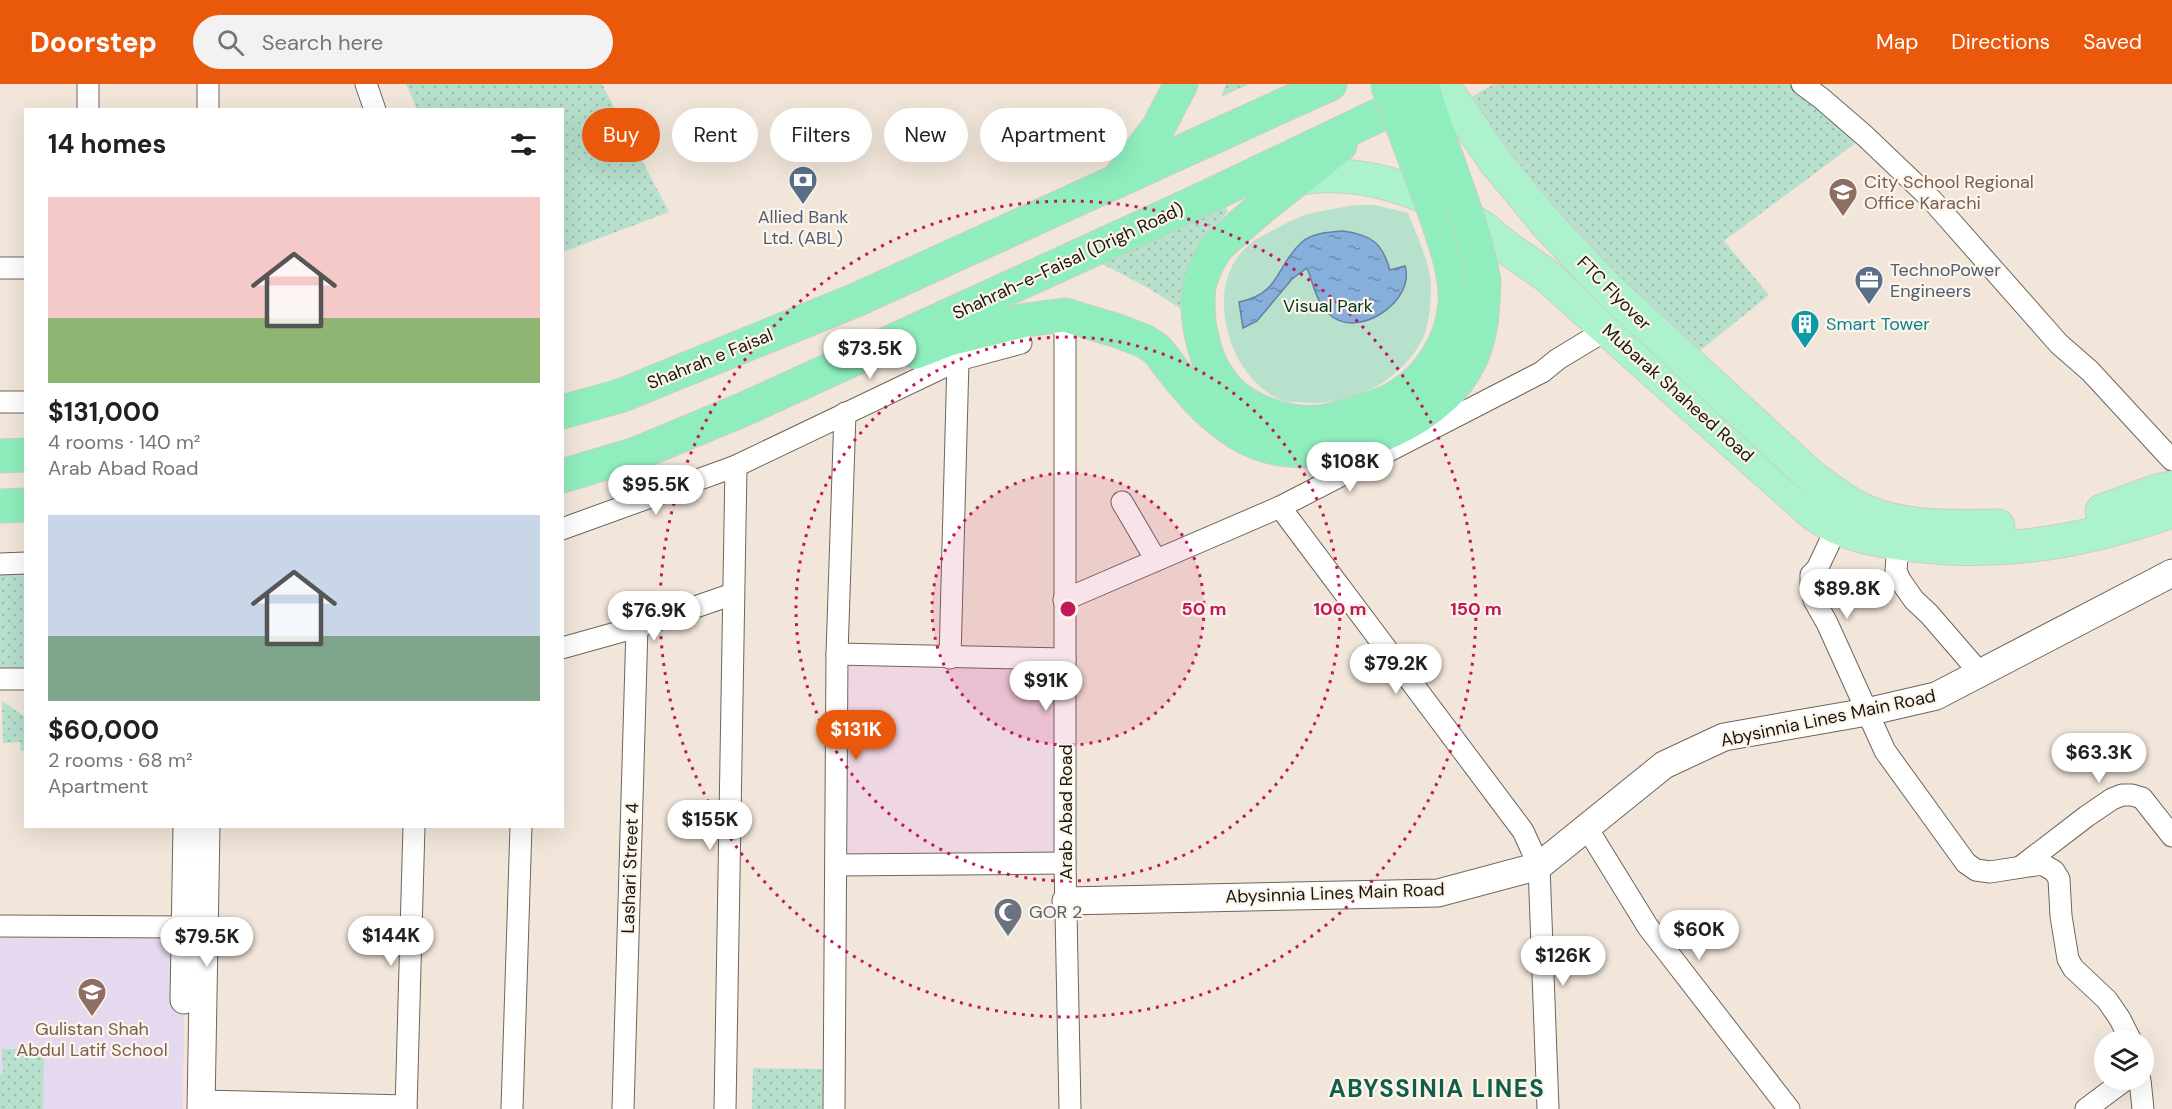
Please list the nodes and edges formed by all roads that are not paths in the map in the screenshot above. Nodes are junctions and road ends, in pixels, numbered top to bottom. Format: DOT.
graph roads {
  1 [pos="88,84"];
  2 [pos="208,84"];
  3 [pos="366,84"];
  4 [pos="1181,84"];
  5 [pos="1330,84"];
  6 [pos="1388,84"];
  7 [pos="1422,84"];
  8 [pos="1443,84"];
  9 [pos="1802,84"];
  10 [pos="88,108"];
  11 [pos="208,108"];
  12 [pos="374,108"];
  13 [pos="1370,118"];
  14 [pos="1303,177"];
  15 [pos="1120,179"];
  16 [pos="1201,200"];
  17 [pos="0,268"];
  18 [pos="24,268"];
  19 [pos="1065,315"];
  20 [pos="1606,330"];
  21 [pos="1021,343"];
  22 [pos="958,360"];
  23 [pos="0,402"];
  24 [pos="24,402"];
  25 [pos="749,407"];
  26 [pos="564,411"];
  27 [pos="845,413"];
  28 [pos="24,455"];
  29 [pos="0,456"];
  30 [pos="2172,460"];
  31 [pos="736,466"];
  32 [pos="564,475"];
  33 [pos="2172,488"];
  34 [pos="1122,502"];
  35 [pos="24,505"];
  36 [pos="0,506"];
  37 [pos="1280,507"];
  38 [pos="2172,510"];
  39 [pos="564,528"];
  40 [pos="1836,529"];
  41 [pos="1898,543"];
  42 [pos="1156,560"];
  43 [pos="24,563"];
  44 [pos="0,564"];
  45 [pos="2172,573"];
  46 [pos="733,594"];
  47 [pos="1064,600"];
  48 [pos="637,627"];
  49 [pos="564,647"];
  50 [pos="837,654"];
  51 [pos="950,658"];
  52 [pos="1065,659"];
  53 [pos="1980,673"];
  54 [pos="0,679"];
  55 [pos="24,679"];
  56 [pos="1867,712"];
  57 [pos="187,828"];
  58 [pos="206,828"];
  59 [pos="414,828"];
  60 [pos="521,828"];
  61 [pos="1587,828"];
  62 [pos="2172,836"];
  63 [pos="1065,863"];
  64 [pos="836,865"];
  65 [pos="1539,866"];
  66 [pos="2021,867"];
  67 [pos="1066,901"];
  68 [pos="0,926"];
  69 [pos="185,927"];
  70 [pos="2126,1030"];
  71 [pos="2112,1090"];
  72 [pos="2141,1090"];
  73 [pos="195,1106"];
  74 [pos="406,1107"];
  75 [pos="512,1109"];
  76 [pos="623,1109"];
  77 [pos="725,1109"];
  78 [pos="834,1109"];
  79 [pos="1070,1109"];
  80 [pos="1548,1109"];
  81 [pos="1789,1109"];
  82 [pos="2086,1109"];
  83 [pos="2143,1109"];
  1 -- 10 [label="street"];
  2 -- 11 [label="street"];
  3 -- 12 [label="street"];
  4 -- 15 [label="highway"];
  5 -- 15 [label="highway"];
  6 -- 14 [label="highway, bridge"];
  7 -- 19 [label="highway, bridge"];
  8 -- 13 [label="highway"];
  8 -- 33 [label="main road, FTC Flyover, bridge"];
  9 -- 30 [label="street"];
  13 -- 14 [label="highway"];
  13 -- 16 [label="highway, Shahrah-e-Faisal (Drigh Road)"];
  14 -- 16 [label="main road, Mubarak Shaheed Road"];
  14 -- 20 [label="main road, Mubarak Shaheed Road"];
  15 -- 26 [label="highway, Shahrah e Faisal"];
  16 -- 25 [label="highway, Shahrah-e-Faisal (Drigh Road)"];
  17 -- 18 [label="street"];
  19 -- 25 [label="highway"];
  19 -- 47 [label="street, Arab Abad Road"];
  20 -- 37 [label="street"];
  20 -- 40 [label="main road, Mubarak Shaheed Road"];
  21 -- 22 [label="street"];
  22 -- 27 [label="street"];
  22 -- 51 [label="street"];
  23 -- 24 [label="street"];
  25 -- 32 [label="highway, Shahrah-e-Faisal (Drigh Road)"];
  27 -- 31 [label="street"];
  27 -- 50 [label="street"];
  28 -- 29 [label="highway"];
  31 -- 39 [label="street"];
  31 -- 46 [label="street"];
  34 -- 42 [label="street"];
  35 -- 36 [label="highway"];
  37 -- 42 [label="street"];
  37 -- 65 [label="street"];
  38 -- 41 [label="main road, Mubarak Shaheed Road"];
  40 -- 41 [label="main road, Mubarak Shaheed Road"];
  40 -- 56 [label="street"];
  41 -- 53 [label="street"];
  42 -- 47 [label="street"];
  43 -- 44 [label="street"];
  45 -- 53 [label="street, Abysinnia Lines Main Road"];
  46 -- 48 [label="street"];
  46 -- 77 [label="street"];
  47 -- 52 [label="street, Arab Abad Road"];
  48 -- 49 [label="street"];
  48 -- 76 [label="street, Lashari Street 4"];
  50 -- 51 [label="street"];
  50 -- 64 [label="street"];
  51 -- 52 [label="street"];
  52 -- 63 [label="street, Arab Abad Road"];
  53 -- 56 [label="street, Abysinnia Lines Main Road"];
  54 -- 55 [label="street"];
  56 -- 61 [label="street, Abysinnia Lines Main Road"];
  56 -- 66 [label="street"];
  57 -- 69 [label="street"];
  58 -- 73 [label="street"];
  59 -- 74 [label="street"];
  60 -- 75 [label="street"];
  61 -- 65 [label="street, Abysinnia Lines Main Road"];
  61 -- 81 [label="street"];
  62 -- 66 [label="street"];
  63 -- 64 [label="street"];
  63 -- 67 [label="street, Arab Abad Road"];
  64 -- 78 [label="street"];
  65 -- 67 [label="street, Abysinnia Lines Main Road"];
  65 -- 80 [label="street"];
  66 -- 70 [label="street"];
  67 -- 79 [label="street, Arab Abad Road"];
  68 -- 69 [label="street"];
  69 -- 73 [label="street"];
  71 -- 82 [label="street"];
  72 -- 83 [label="street"];
  73 -- 74 [label="street"];
}
